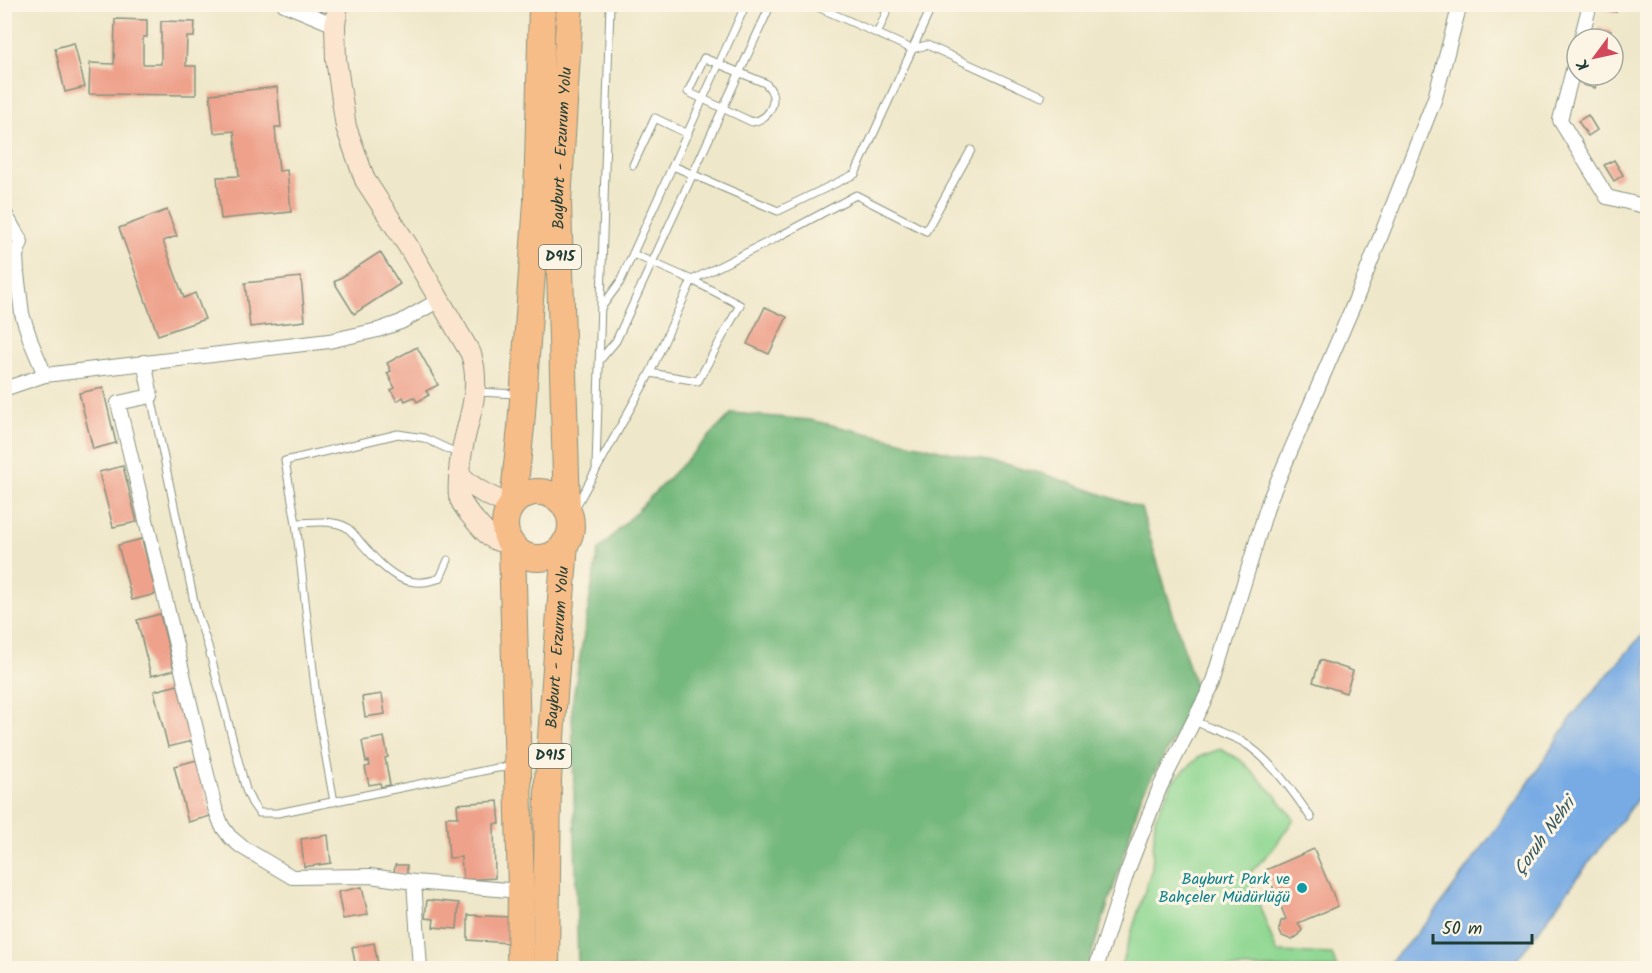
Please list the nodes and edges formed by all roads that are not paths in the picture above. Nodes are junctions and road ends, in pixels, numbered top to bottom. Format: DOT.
graph roads {
  1 [pos="284,4"];
  2 [pos="338,4"];
  3 [pos="542,4"];
  4 [pos="570,4"];
  5 [pos="610,4"];
  6 [pos="746,4"];
  7 [pos="771,4"];
  8 [pos="811,4"];
  9 [pos="875,4"];
  10 [pos="933,4"];
  11 [pos="1460,4"];
  12 [pos="1590,4"];
  13 [pos="889,7"];
  14 [pos="335,25"];
  15 [pos="1584,27"];
  16 [pos="877,34"];
  17 [pos="912,49"];
  18 [pos="719,64"];
  19 [pos="740,72"];
  20 [pos="1569,87"];
  21 [pos="1041,97"];
  22 [pos="704,99"];
  23 [pos="723,108"];
  24 [pos="688,134"];
  25 [pos="971,150"];
  26 [pos="633,165"];
  27 [pos="673,166"];
  28 [pos="693,175"];
  29 [pos="1647,207"];
  30 [pos="4,212"];
  31 [pos="633,254"];
  32 [pos="652,262"];
  33 [pos="692,280"];
  34 [pos="439,300"];
  35 [pos="601,308"];
  36 [pos="600,360"];
  37 [pos="144,362"];
  38 [pos="650,373"];
  39 [pos="45,375"];
  40 [pos="4,389"];
  41 [pos="475,392"];
  42 [pos="523,394"];
  43 [pos="151,396"];
  44 [pos="461,455"];
  45 [pos="596,468"];
  46 [pos="459,474"];
  47 [pos="513,504"];
  48 [pos="568,514"];
  49 [pos="296,523"];
  50 [pos="565,543"];
  51 [pos="512,544"];
  52 [pos="448,560"];
  53 [pos="1194,721"];
  54 [pos="518,766"];
  55 [pos="333,802"];
  56 [pos="1311,818"];
  57 [pos="414,882"];
  58 [pos="521,891"];
  59 [pos="420,969"];
  60 [pos="520,969"];
  61 [pos="546,969"];
  62 [pos="1096,969"];
  1 -- 14 [label="street"];
  2 -- 14 [label="street"];
  3 -- 42 [label="highway, Bayburt - Erzurum Yolu / D915"];
  4 -- 48 [label="highway, Bayburt - Erzurum Yolu / D915"];
  5 -- 35 [label="lane"];
  6 -- 18 [label="lane"];
  7 -- 19 [label="lane"];
  8 -- 16 [label="lane"];
  9 -- 13 [label="lane"];
  10 -- 17 [label="lane"];
  11 -- 53 [label="street"];
  12 -- 15 [label="street"];
  13 -- 16 [label="lane"];
  14 -- 34 [label="street"];
  16 -- 17 [label="lane"];
  17 -- 21 [label="lane"];
  17 -- 28 [label="lane"];
  18 -- 19 [label="lane"];
  18 -- 22 [label="lane"];
  18 -- 22 [label="lane"];
  19 -- 23 [label="lane"];
  19 -- 23 [label="lane"];
  20 -- 29 [label="street"];
  22 -- 23 [label="lane"];
  22 -- 24 [label="lane"];
  23 -- 28 [label="lane"];
  24 -- 26 [label="lane"];
  24 -- 27 [label="lane"];
  25 -- 33 [label="lane"];
  27 -- 28 [label="lane"];
  27 -- 31 [label="lane"];
  28 -- 32 [label="lane"];
  30 -- 39 [label="street"];
  31 -- 32 [label="lane"];
  31 -- 35 [label="lane"];
  32 -- 33 [label="lane"];
  32 -- 36 [label="lane"];
  33 -- 38 [label="lane"];
  33 -- 38 [label="lane"];
  34 -- 37 [label="street"];
  34 -- 41 [label="street"];
  35 -- 36 [label="lane"];
  36 -- 45 [label="lane"];
  37 -- 39 [label="street"];
  37 -- 43 [label="street"];
  38 -- 45 [label="lane"];
  39 -- 40 [label="street"];
  41 -- 42 [label="lane"];
  41 -- 44 [label="street"];
  42 -- 47 [label="highway, Bayburt - Erzurum Yolu / D915"];
  43 -- 55 [label="lane"];
  43 -- 57 [label="street"];
  44 -- 46 [label="street"];
  44 -- 49 [label="lane"];
  45 -- 48 [label="lane"];
  46 -- 47 [label="street"];
  46 -- 51 [label="street"];
  47 -- 48 [label="highway"];
  47 -- 51 [label="highway, Bayburt - Erzurum Yolu"];
  48 -- 50 [label="highway, Bayburt - Erzurum Yolu"];
  49 -- 52 [label="lane"];
  49 -- 55 [label="lane"];
  50 -- 51 [label="highway, Bayburt - Erzurum Yolu"];
  50 -- 61 [label="highway, Bayburt - Erzurum Yolu / D915"];
  51 -- 54 [label="highway, Bayburt - Erzurum Yolu / D915"];
  53 -- 56 [label="lane"];
  53 -- 62 [label="street"];
  54 -- 55 [label="lane"];
  54 -- 58 [label="highway, Bayburt - Erzurum Yolu / D915"];
  57 -- 58 [label="street"];
  57 -- 59 [label="street"];
  58 -- 60 [label="highway, Bayburt - Erzurum Yolu / D915"];
}
